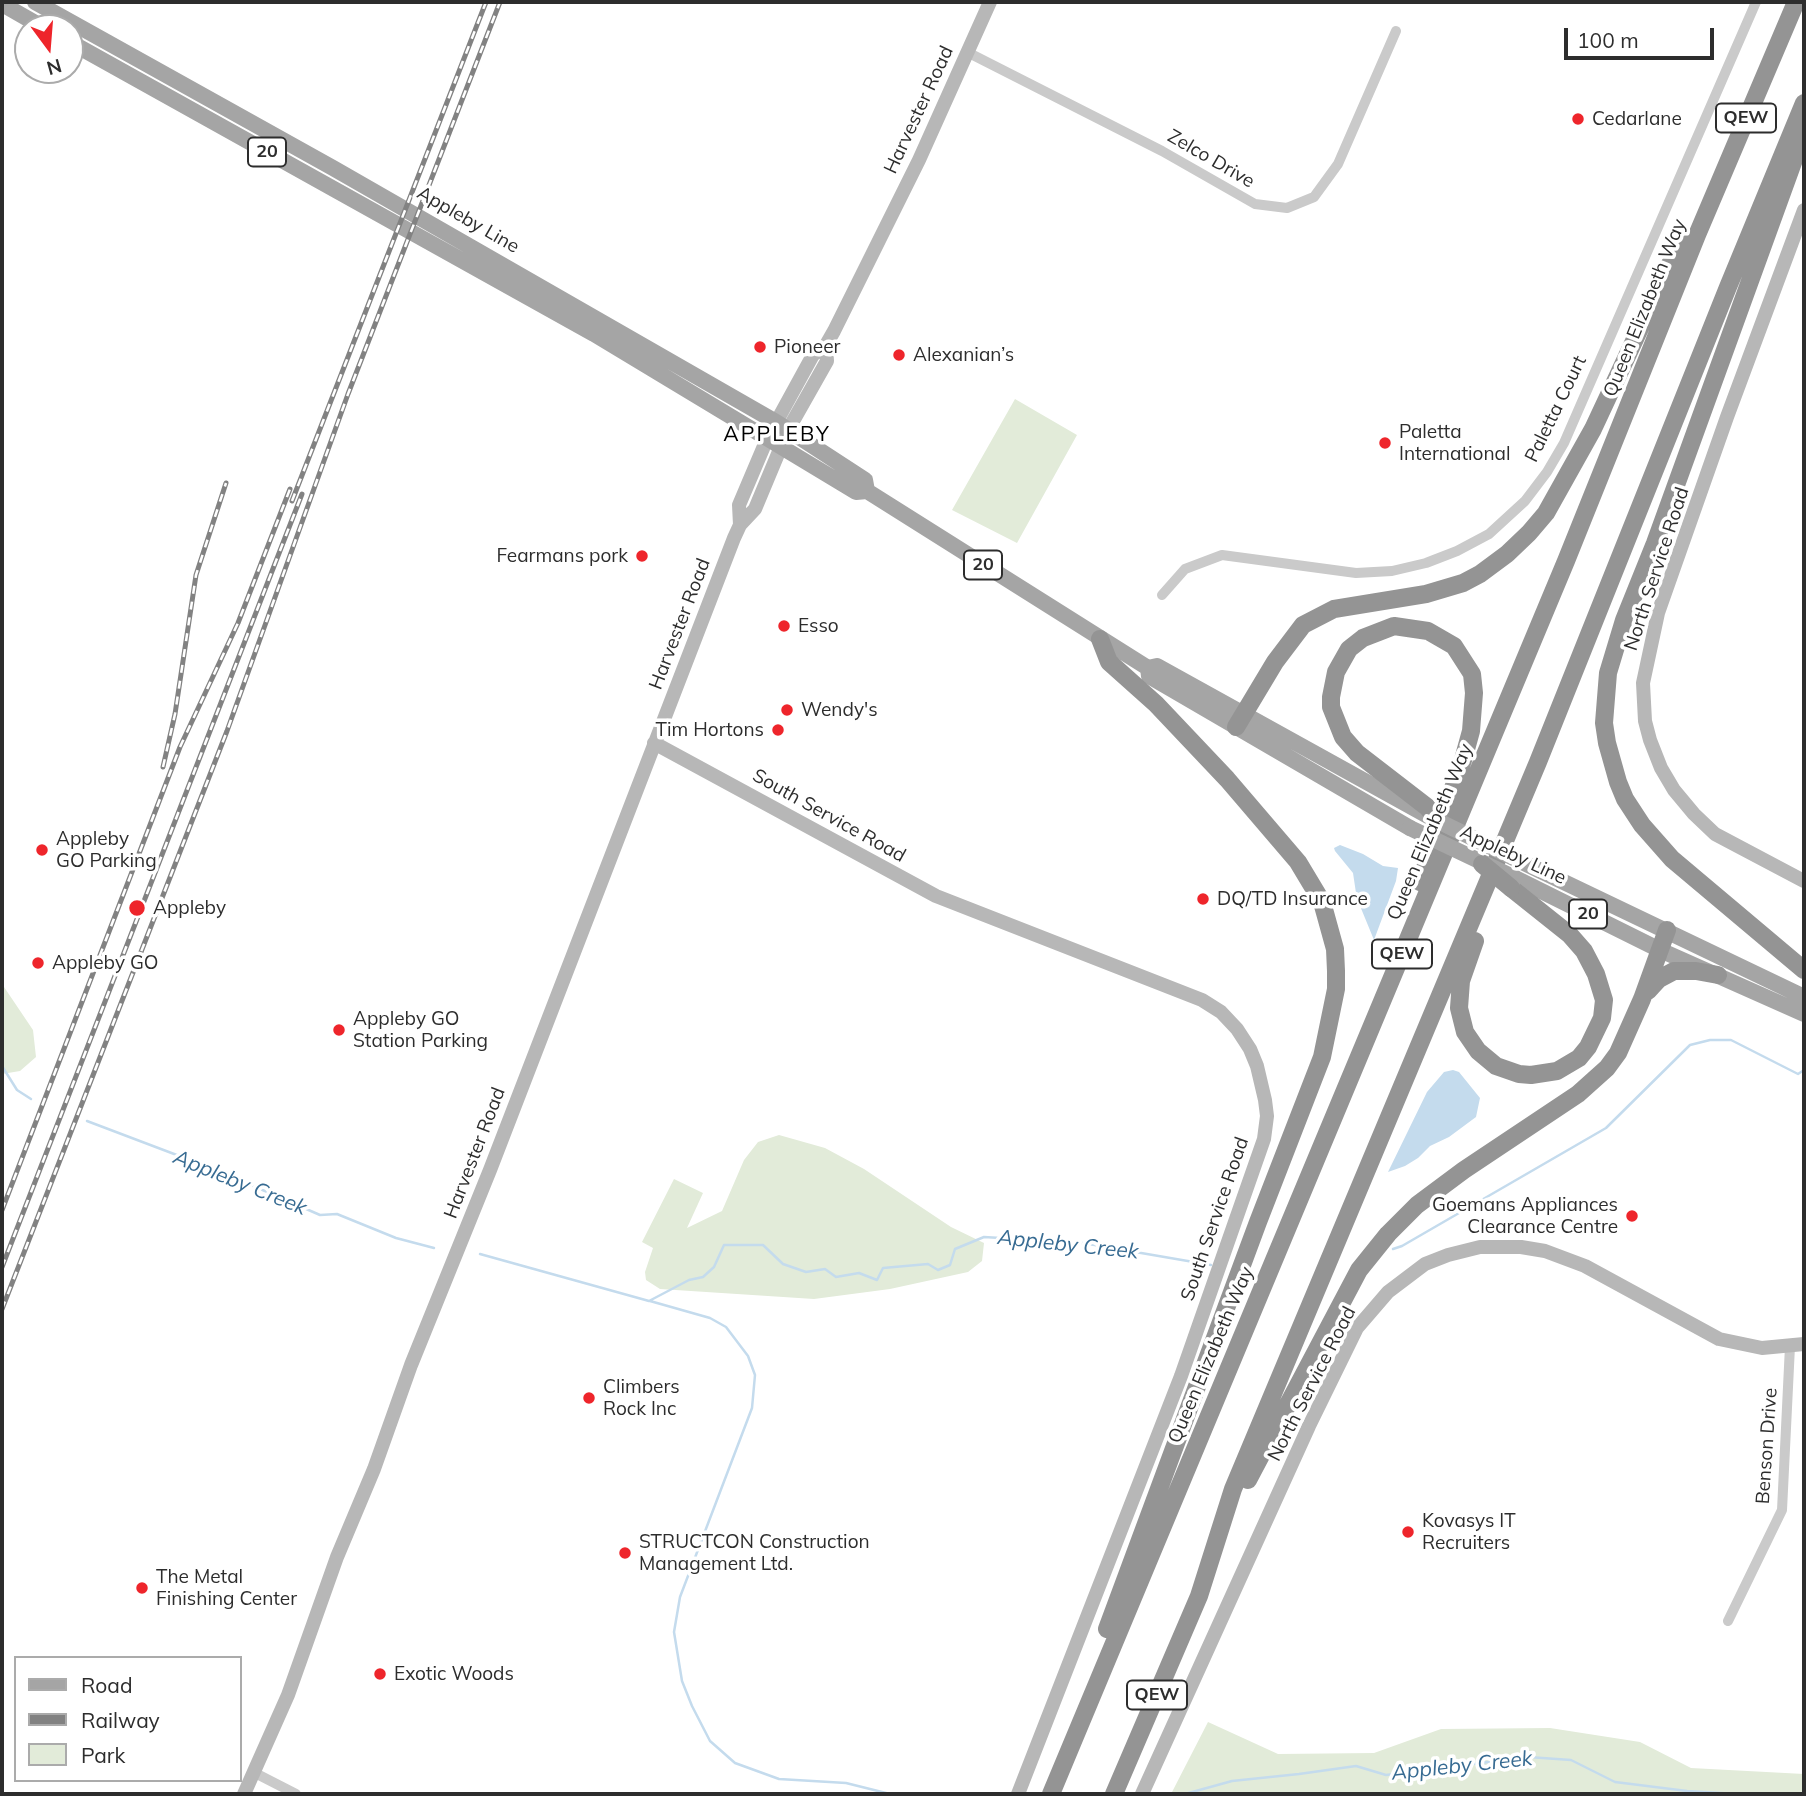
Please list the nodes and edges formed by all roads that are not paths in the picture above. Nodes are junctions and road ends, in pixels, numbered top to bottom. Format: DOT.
graph roads {
  1 [pos="35,2"];
  2 [pos="990,2"];
  3 [pos="1756,2"];
  4 [pos="1796,2"];
  5 [pos="2,5"];
  6 [pos="18,14"];
  7 [pos="1396,31"];
  8 [pos="84,50"];
  9 [pos="967,52"];
  10 [pos="1804,103"];
  11 [pos="1804,132"];
  12 [pos="1804,210"];
  13 [pos="1697,235"];
  14 [pos="782,426"];
  15 [pos="774,443"];
  16 [pos="798,457"];
  17 [pos="769,474"];
  18 [pos="867,491"];
  19 [pos="740,525"];
  20 [pos="1163,595"];
  21 [pos="1100,639"];
  22 [pos="1239,721"];
  23 [pos="654,743"];
  24 [pos="1538,762"];
  25 [pos="1418,806"];
  26 [pos="1438,821"];
  27 [pos="1482,864"];
  28 [pos="1804,881"];
  29 [pos="1513,883"];
  30 [pos="1667,930"];
  31 [pos="1660,950"];
  32 [pos="1401,957"];
  33 [pos="1804,970"];
  34 [pos="1718,975"];
  35 [pos="1804,997"];
  36 [pos="1642,999"];
  37 [pos="1804,1014"];
  38 [pos="1797,1345"];
  39 [pos="1199,1596"];
  40 [pos="1728,1621"];
  41 [pos="1102,1672"];
  42 [pos="256,1773"];
  43 [pos="244,1794"];
  44 [pos="296,1794"];
  45 [pos="1018,1794"];
  46 [pos="1051,1794"];
  47 [pos="1114,1794"];
  48 [pos="1142,1794"];
  1 -- 14 [label="main road, Appleby Line / 20"];
  2 -- 9 [label="street, Harvester Road"];
  3 -- 20 [label="street, Paletta Court"];
  4 -- 13 [label="highway, Queen Elizabeth Way / QEW"];
  5 -- 6 [label="main road"];
  7 -- 9 [label="street, Zelco Drive"];
  8 -- 15 [label="main road, Appleby Line / 20"];
  9 -- 14 [label="street, Harvester Road"];
  10 -- 24 [label="highway, QEW"];
  11 -- 33 [label="highway"];
  12 -- 28 [label="street, North Service Road"];
  13 -- 22 [label="highway"];
  13 -- 32 [label="highway, Queen Elizabeth Way / QEW"];
  14 -- 15 [label="street, Harvester Road"];
  14 -- 18 [label="main road, Appleby Line / 20"];
  15 -- 16 [label="main road, Appleby Line / 20"];
  15 -- 17 [label="street, Harvester Road"];
  15 -- 19 [label="street, Harvester Road"];
  16 -- 17 [label="street"];
  16 -- 18 [label="main road, Appleby Line / 20"];
  17 -- 19 [label="street, Harvester Road"];
  18 -- 21 [label="main road, Appleby Line / 20"];
  19 -- 23 [label="street, Harvester Road"];
  21 -- 22 [label="main road, Appleby Line / 20"];
  21 -- 41 [label="highway"];
  22 -- 25 [label="main road, Appleby Line / 20"];
  22 -- 27 [label="main road, Appleby Line / 20, bridge"];
  23 -- 42 [label="street, Harvester Road"];
  23 -- 45 [label="street, South Service Road"];
  24 -- 29 [label="highway"];
  24 -- 39 [label="highway, QEW"];
  25 -- 26 [label="highway"];
  25 -- 32 [label="highway"];
  26 -- 30 [label="main road, Appleby Line / 20, bridge"];
  27 -- 29 [label="highway, bridge"];
  29 -- 31 [label="main road, Appleby Line / 20"];
  30 -- 31 [label="highway"];
  30 -- 35 [label="main road, Appleby Line / 20"];
  31 -- 34 [label="main road, Appleby Line / 20"];
  31 -- 36 [label="highway"];
  32 -- 41 [label="highway, Queen Elizabeth Way / QEW"];
  34 -- 36 [label="highway"];
  34 -- 37 [label="main road, Appleby Line / 20"];
  36 -- 39 [label="highway"];
  38 -- 40 [label="street, Benson Drive"];
  38 -- 48 [label="street, North Service Road"];
  39 -- 47 [label="highway, QEW"];
  41 -- 46 [label="highway, Queen Elizabeth Way / QEW"];
  42 -- 43 [label="street, Harvester Road"];
  42 -- 44 [label="street"];
}
